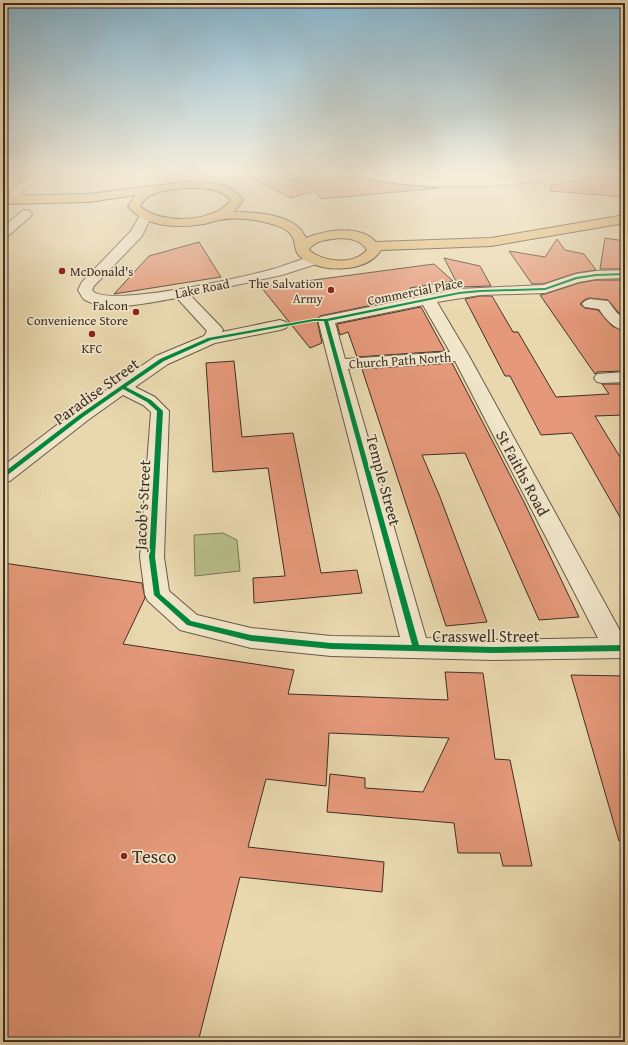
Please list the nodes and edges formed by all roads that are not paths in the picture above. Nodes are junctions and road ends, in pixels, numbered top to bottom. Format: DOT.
graph roads {
  1 [pos="18,221"];
  2 [pos="140,221"];
  3 [pos="165,221"];
  4 [pos="195,221"];
  5 [pos="276,221"];
  6 [pos="615,221"];
  7 [pos="314,226"];
  8 [pos="3,233"];
  9 [pos="336,235"];
  10 [pos="303,246"];
  11 [pos="373,246"];
  12 [pos="314,260"];
  13 [pos="625,274"];
  14 [pos="180,294"];
  15 [pos="428,300"];
  16 [pos="590,304"];
  17 [pos="326,320"];
  18 [pos="280,325"];
  19 [pos="625,327"];
  20 [pos="210,339"];
  21 [pos="461,356"];
  22 [pos="339,364"];
  23 [pos="625,377"];
  24 [pos="603,378"];
  25 [pos="129,391"];
  26 [pos="3,476"];
  27 [pos="251,638"];
  28 [pos="416,648"];
  29 [pos="620,648"];
  1 -- 8 [label="street"];
  2 -- 14 [label="street, Lake Road"];
  3 -- 4 [label="main road"];
  5 -- 10 [label="main road"];
  6 -- 11 [label="main road"];
  7 -- 9 [label="main road"];
  9 -- 10 [label="main road"];
  9 -- 11 [label="main road"];
  10 -- 12 [label="main road"];
  11 -- 12 [label="main road"];
  12 -- 14 [label="street, Lake Road"];
  13 -- 15 [label="street, Commercial Place"];
  14 -- 20 [label="street"];
  15 -- 17 [label="street, Commercial Place"];
  15 -- 21 [label="street, St Faiths Road"];
  16 -- 19 [label="street"];
  17 -- 22 [label="street, Temple Street"];
  18 -- 20 [label="street"];
  20 -- 25 [label="street, Paradise Street"];
  21 -- 22 [label="street, Church Path North"];
  21 -- 29 [label="street, St Faiths Road"];
  22 -- 28 [label="street, Temple Street"];
  23 -- 24 [label="street"];
  25 -- 26 [label="street, Paradise Street"];
  25 -- 27 [label="street, Jacob's Street"];
  27 -- 28 [label="street, Crasswell Street"];
  28 -- 29 [label="street, Crasswell Street"];
}
